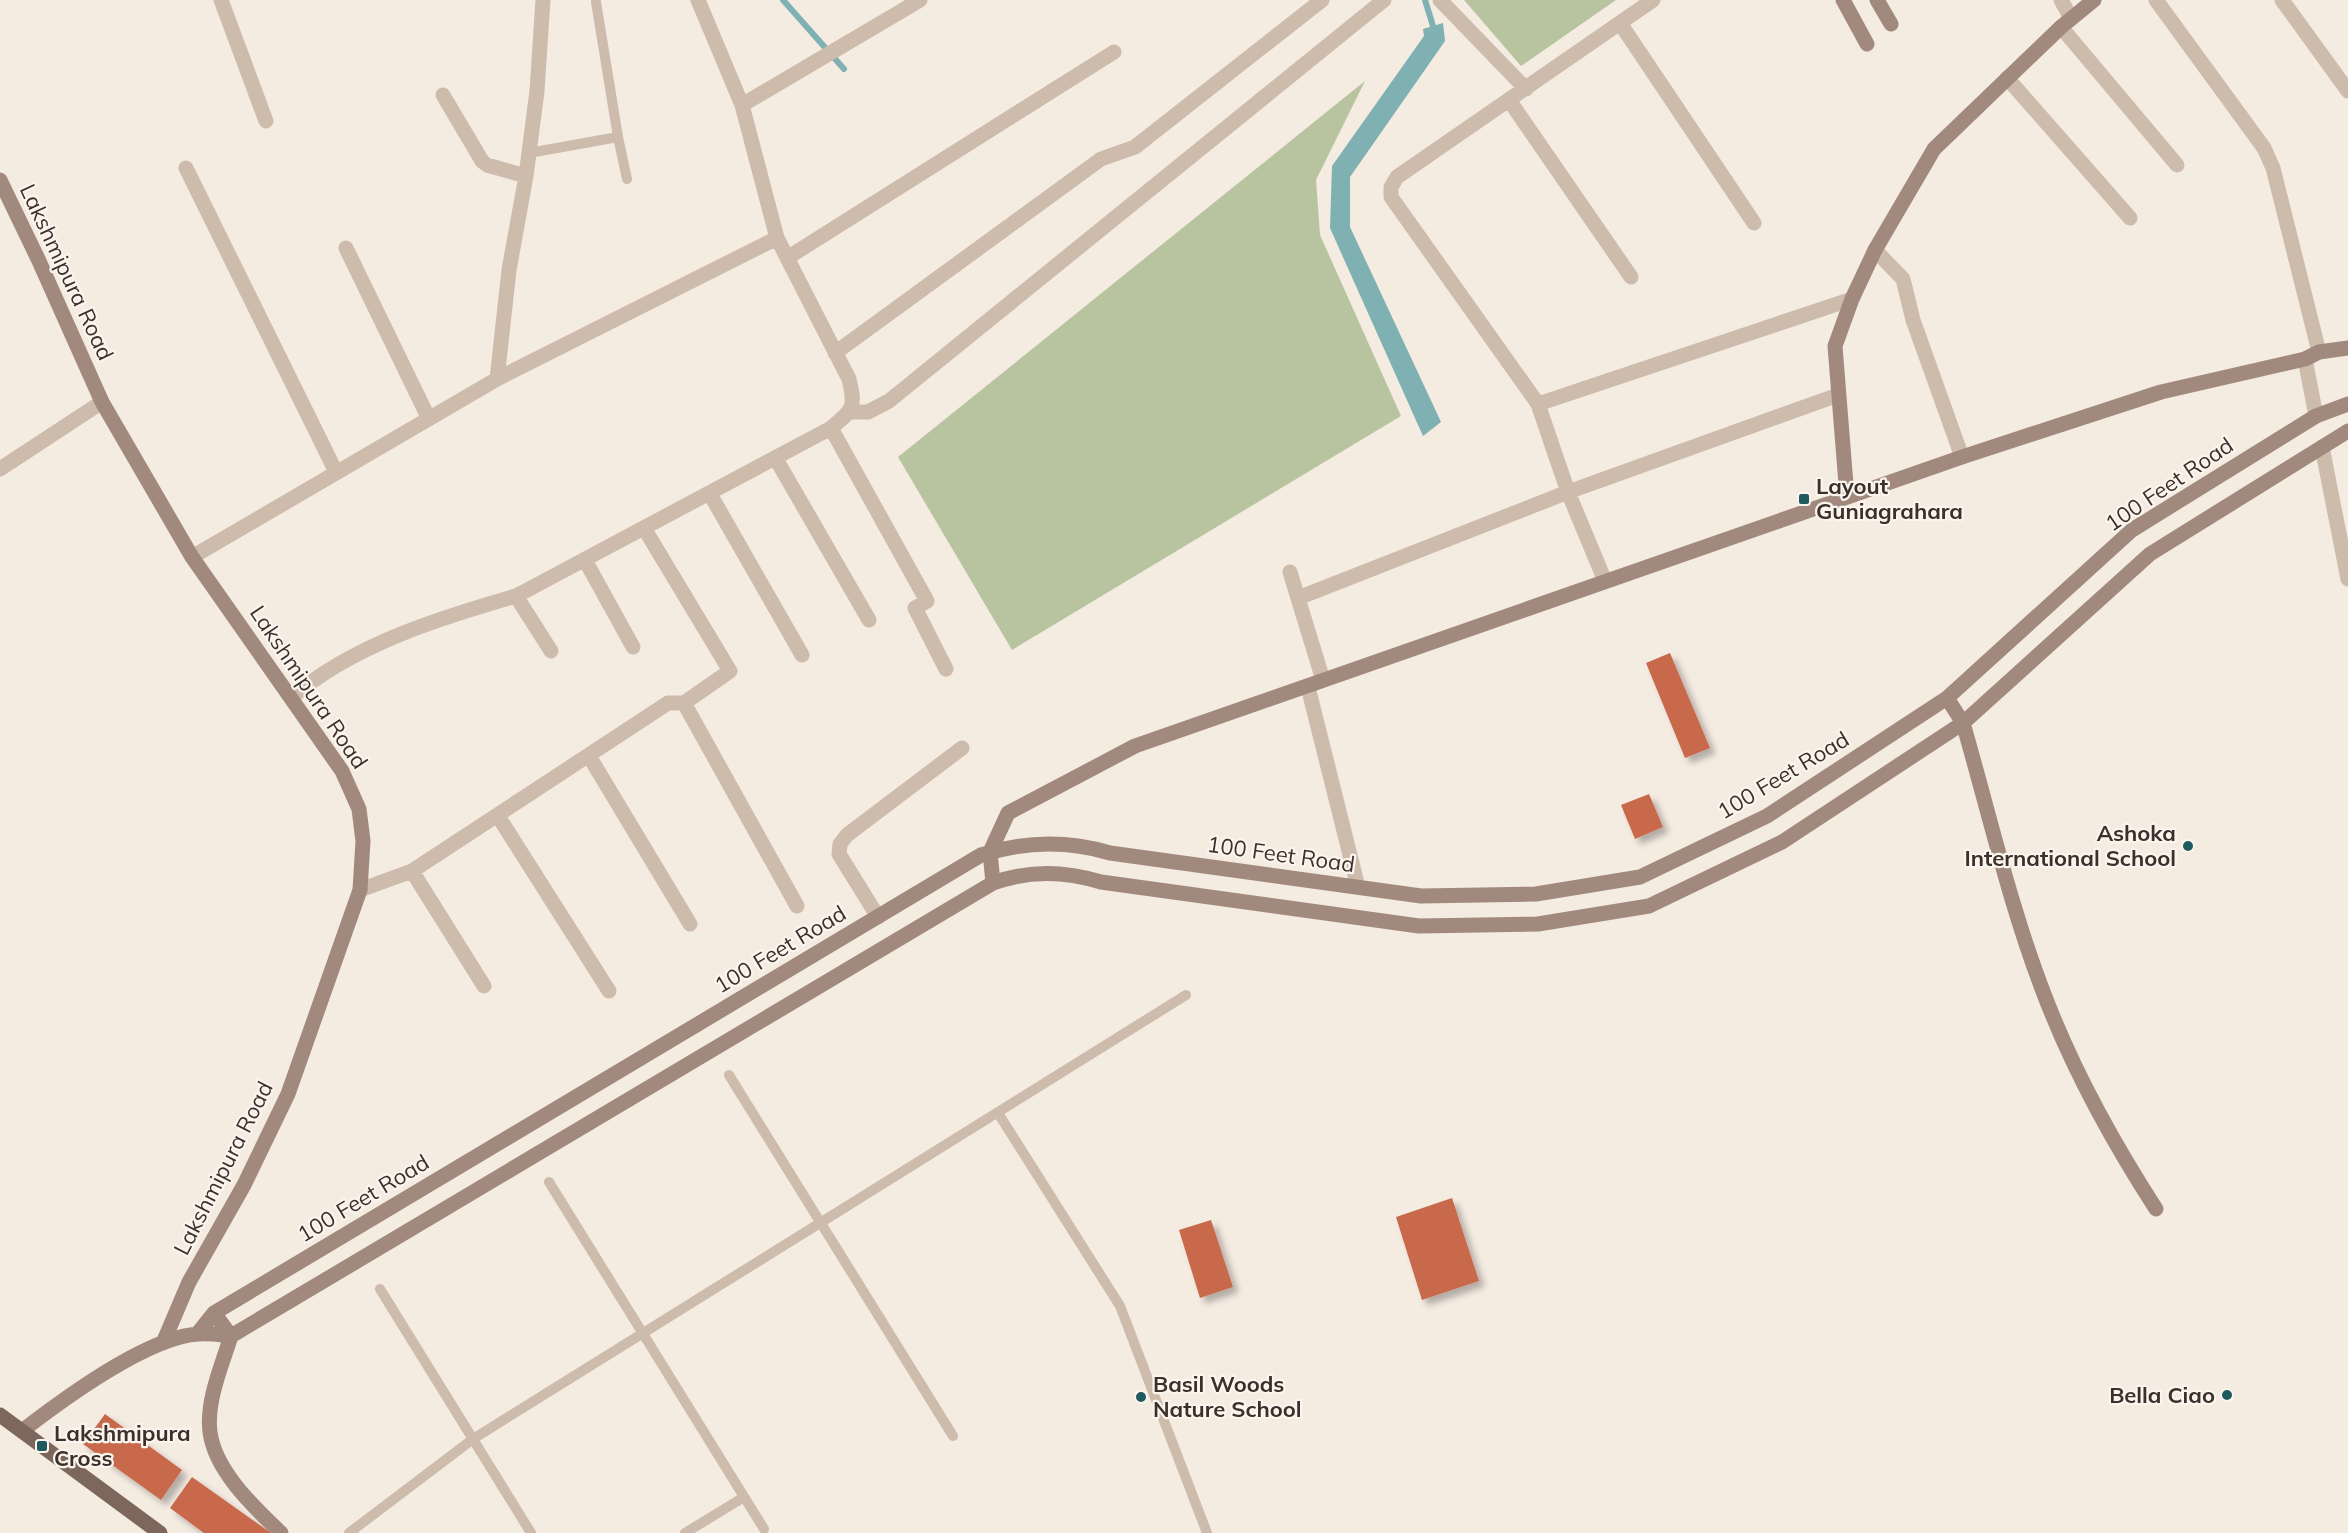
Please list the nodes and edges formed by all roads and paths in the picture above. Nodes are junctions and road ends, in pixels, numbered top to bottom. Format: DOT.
graph roads {
  1 [pos="221,0"];
  2 [pos="543,0"];
  3 [pos="698,0"];
  4 [pos="920,0"];
  5 [pos="1323,0"];
  6 [pos="1384,0"];
  7 [pos="1440,0"];
  8 [pos="1653,0"];
  9 [pos="1843,0"];
  10 [pos="1877,0"];
  11 [pos="2061,0"];
  12 [pos="2094,0"];
  13 [pos="2156,0"];
  14 [pos="2282,0"];
  15 [pos="596,2"];
  16 [pos="2066,22"];
  17 [pos="1620,23"];
  18 [pos="1891,24"];
  19 [pos="1867,44"];
  20 [pos="1114,52"];
  21 [pos="2007,78"];
  22 [pos="1526,89"];
  23 [pos="2348,92"];
  24 [pos="443,95"];
  25 [pos="1509,100"];
  26 [pos="742,105"];
  27 [pos="266,121"];
  28 [pos="618,137"];
  29 [pos="529,153"];
  30 [pos="2177,165"];
  31 [pos="186,168"];
  32 [pos="526,176"];
  33 [pos="627,179"];
  34 [pos="0,180"];
  35 [pos="2130,218"];
  36 [pos="1754,223"];
  37 [pos="777,238"];
  38 [pos="346,248"];
  39 [pos="1875,250"];
  40 [pos="787,258"];
  41 [pos="1631,277"];
  42 [pos="1852,299"];
  43 [pos="2348,348"];
  44 [pos="2319,352"];
  45 [pos="835,353"];
  46 [pos="2305,359"];
  47 [pos="497,379"];
  48 [pos="1838,395"];
  49 [pos="102,402"];
  50 [pos="1538,404"];
  51 [pos="2348,404"];
  52 [pos="850,412"];
  53 [pos="2316,416"];
  54 [pos="429,419"];
  55 [pos="831,428"];
  56 [pos="2348,431"];
  57 [pos="2322,447"];
  58 [pos="1962,457"];
  59 [pos="776,459"];
  60 [pos="0,469"];
  61 [pos="336,472"];
  62 [pos="1568,492"];
  63 [pos="710,494"];
  64 [pos="1847,497"];
  65 [pos="644,528"];
  66 [pos="192,557"];
  67 [pos="585,560"];
  68 [pos="1290,572"];
  69 [pos="2348,579"];
  70 [pos="1605,581"];
  71 [pos="516,596"];
  72 [pos="1298,598"];
  73 [pos="869,620"];
  74 [pos="633,646"];
  75 [pos="551,651"];
  76 [pos="802,655"];
  77 [pos="946,669"];
  78 [pos="1323,680"];
  79 [pos="1308,687"];
  80 [pos="292,697"];
  81 [pos="1947,698"];
  82 [pos="684,704"];
  83 [pos="1963,723"];
  84 [pos="962,748"];
  85 [pos="589,756"];
  86 [pos="498,816"];
  87 [pos="990,852"];
  88 [pos="412,871"];
  89 [pos="993,882"];
  90 [pos="1358,887"];
  91 [pos="360,890"];
  92 [pos="797,906"];
  93 [pos="878,917"];
  94 [pos="690,924"];
  95 [pos="484,986"];
  96 [pos="609,991"];
  97 [pos="1186,995"];
  98 [pos="729,1075"];
  99 [pos="998,1113"];
  100 [pos="549,1182"];
  101 [pos="2156,1209"];
  102 [pos="821,1223"];
  103 [pos="380,1289"];
  104 [pos="214,1313"];
  105 [pos="642,1333"];
  106 [pos="198,1334"];
  107 [pos="231,1336"];
  108 [pos="163,1343"];
  109 [pos="0,1415"];
  110 [pos="21,1431"];
  111 [pos="953,1436"];
  112 [pos="473,1438"];
  113 [pos="744,1497"];
  114 [pos="764,1529"];
  115 [pos="160,1533"];
  116 [pos="281,1533"];
  117 [pos="349,1533"];
  118 [pos="531,1533"];
  119 [pos="685,1533"];
  120 [pos="1207,1533"];
  1 -- 27 [label="street"];
  2 -- 29 [label="street"];
  3 -- 26 [label="street"];
  4 -- 26 [label="street"];
  5 -- 45 [label="street"];
  6 -- 52 [label="street"];
  7 -- 22 [label="street"];
  8 -- 17 [label="street"];
  9 -- 19 [label="main road"];
  10 -- 18 [label="main road"];
  11 -- 16 [label="street"];
  12 -- 16 [label="main road"];
  13 -- 44 [label="street"];
  14 -- 23 [label="street"];
  15 -- 28 [label="lane"];
  16 -- 21 [label="main road"];
  16 -- 30 [label="street"];
  17 -- 22 [label="street"];
  17 -- 36 [label="street"];
  20 -- 40 [label="street"];
  21 -- 35 [label="street"];
  21 -- 39 [label="main road"];
  22 -- 25 [label="street"];
  24 -- 32 [label="street"];
  25 -- 41 [label="street"];
  25 -- 50 [label="street"];
  26 -- 37 [label="street"];
  28 -- 29 [label="lane"];
  28 -- 33 [label="lane"];
  29 -- 32 [label="street"];
  31 -- 61 [label="street"];
  32 -- 47 [label="street"];
  34 -- 49 [label="main road, Lakshmipura Road"];
  37 -- 40 [label="street"];
  37 -- 47 [label="street"];
  38 -- 54 [label="street"];
  39 -- 42 [label="main road"];
  39 -- 58 [label="street"];
  40 -- 45 [label="street"];
  42 -- 48 [label="main road"];
  42 -- 50 [label="street"];
  43 -- 44 [label="main road"];
  44 -- 46 [label="main road"];
  45 -- 52 [label="street"];
  46 -- 53 [label="street"];
  46 -- 58 [label="main road"];
  47 -- 54 [label="street"];
  48 -- 62 [label="street"];
  48 -- 64 [label="main road"];
  49 -- 60 [label="street"];
  49 -- 66 [label="main road, Lakshmipura Road"];
  50 -- 62 [label="street"];
  51 -- 53 [label="main road, 100 Feet Road"];
  52 -- 55 [label="street"];
  53 -- 81 [label="main road, 100 Feet Road"];
  54 -- 61 [label="street"];
  55 -- 59 [label="street"];
  55 -- 77 [label="street"];
  56 -- 57 [label="main road"];
  57 -- 69 [label="street"];
  57 -- 83 [label="main road"];
  58 -- 64 [label="main road"];
  59 -- 63 [label="street"];
  59 -- 73 [label="street"];
  61 -- 66 [label="street"];
  62 -- 70 [label="street"];
  62 -- 72 [label="street"];
  63 -- 65 [label="street"];
  63 -- 76 [label="street"];
  64 -- 70 [label="main road"];
  65 -- 67 [label="street"];
  65 -- 82 [label="street"];
  66 -- 80 [label="main road, Lakshmipura Road"];
  67 -- 71 [label="street"];
  67 -- 74 [label="street"];
  68 -- 72 [label="street"];
  70 -- 78 [label="main road"];
  71 -- 75 [label="street"];
  71 -- 80 [label="street"];
  72 -- 78 [label="street"];
  78 -- 79 [label="main road"];
  79 -- 87 [label="main road"];
  79 -- 90 [label="street"];
  80 -- 91 [label="main road, Lakshmipura Road"];
  81 -- 83 [label="main road"];
  81 -- 90 [label="main road, 100 Feet Road"];
  82 -- 85 [label="street"];
  82 -- 92 [label="street"];
  83 -- 89 [label="main road"];
  83 -- 101 [label="main road"];
  84 -- 93 [label="street"];
  85 -- 86 [label="street"];
  85 -- 94 [label="street"];
  86 -- 88 [label="street"];
  86 -- 96 [label="street"];
  87 -- 89 [label="main road"];
  87 -- 90 [label="main road, 100 Feet Road"];
  87 -- 93 [label="main road, 100 Feet Road"];
  88 -- 91 [label="street"];
  88 -- 95 [label="street"];
  89 -- 107 [label="main road"];
  91 -- 108 [label="main road, Lakshmipura Road"];
  93 -- 104 [label="main road, 100 Feet Road"];
  97 -- 99 [label="lane"];
  98 -- 102 [label="lane"];
  99 -- 102 [label="lane"];
  99 -- 120 [label="lane"];
  100 -- 105 [label="lane"];
  102 -- 105 [label="lane"];
  102 -- 111 [label="lane"];
  103 -- 112 [label="lane"];
  104 -- 106 [label="main road, 100 Feet Road"];
  104 -- 107 [label="main road"];
  105 -- 112 [label="lane"];
  105 -- 113 [label="lane"];
  106 -- 107 [label="main road"];
  106 -- 108 [label="main road"];
  107 -- 116 [label="main road"];
  108 -- 110 [label="main road"];
  109 -- 110 [label="main road"];
  110 -- 115 [label="main road"];
  112 -- 117 [label="lane"];
  112 -- 118 [label="lane"];
  113 -- 114 [label="lane"];
  113 -- 119 [label="lane"];
}
